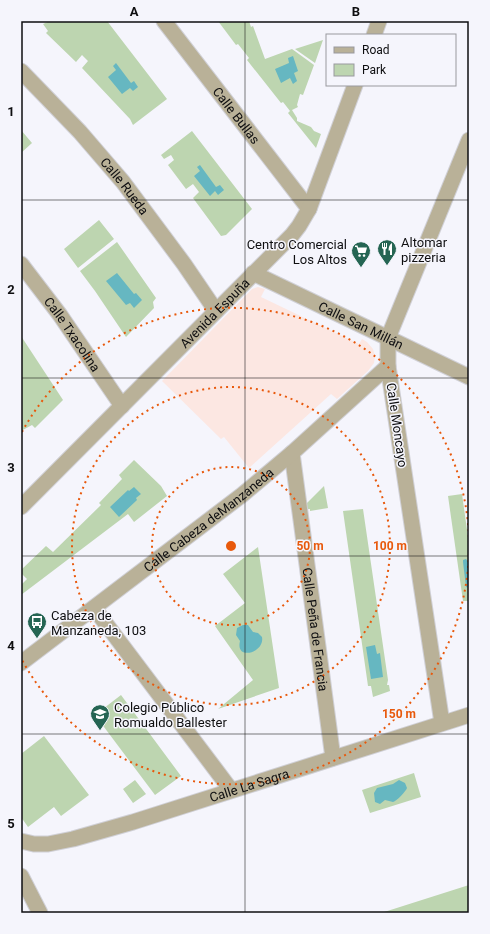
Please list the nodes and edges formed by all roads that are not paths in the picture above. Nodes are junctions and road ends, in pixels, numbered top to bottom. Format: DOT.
graph roads {
  1 [pos="164,21"];
  2 [pos="379,21"];
  3 [pos="374,34"];
  4 [pos="21,71"];
  5 [pos="355,86"];
  6 [pos="469,140"];
  7 [pos="309,209"];
  8 [pos="21,264"];
  9 [pos="253,273"];
  10 [pos="216,311"];
  11 [pos="388,338"];
  12 [pos="388,366"];
  13 [pos="469,377"];
  14 [pos="122,406"];
  15 [pos="292,453"];
  16 [pos="21,507"];
  17 [pos="94,608"];
  18 [pos="21,663"];
  19 [pos="469,714"];
  20 [pos="442,723"];
  21 [pos="333,758"];
  22 [pos="231,790"];
  23 [pos="23,843"];
  24 [pos="21,876"];
  25 [pos="40,913"];
  1 -- 7 [label="street, Calle Bullas"];
  2 -- 3 [label="street"];
  4 -- 10 [label="street, Calle Rueda"];
  5 -- 7 [label="street, Avenida Espuña"];
  6 -- 11 [label="street, Calle Moncayo"];
  7 -- 9 [label="street, Avenida Espuña"];
  8 -- 14 [label="street, Calle Txacolina"];
  9 -- 10 [label="street, Avenida Espuña"];
  9 -- 11 [label="street, Calle San Millán"];
  10 -- 14 [label="street, Avenida Espuña"];
  11 -- 12 [label="street, Calle Moncayo"];
  11 -- 13 [label="street, Calle San Millán"];
  12 -- 15 [label="street, Calle Cabeza deManzaneda"];
  12 -- 20 [label="street, Calle Moncayo"];
  14 -- 16 [label="street, Avenida Espuña"];
  15 -- 17 [label="street, Calle Cabeza deManzaneda"];
  15 -- 21 [label="street, Calle Peña de Francia"];
  17 -- 18 [label="street, Calle Cabeza deManzaneda"];
  17 -- 22 [label="street"];
  19 -- 20 [label="street, Calle La Sagra"];
  20 -- 21 [label="street, Calle La Sagra"];
  21 -- 22 [label="street, Calle La Sagra"];
  22 -- 23 [label="street, Calle La Sagra"];
  24 -- 25 [label="street"];
}
